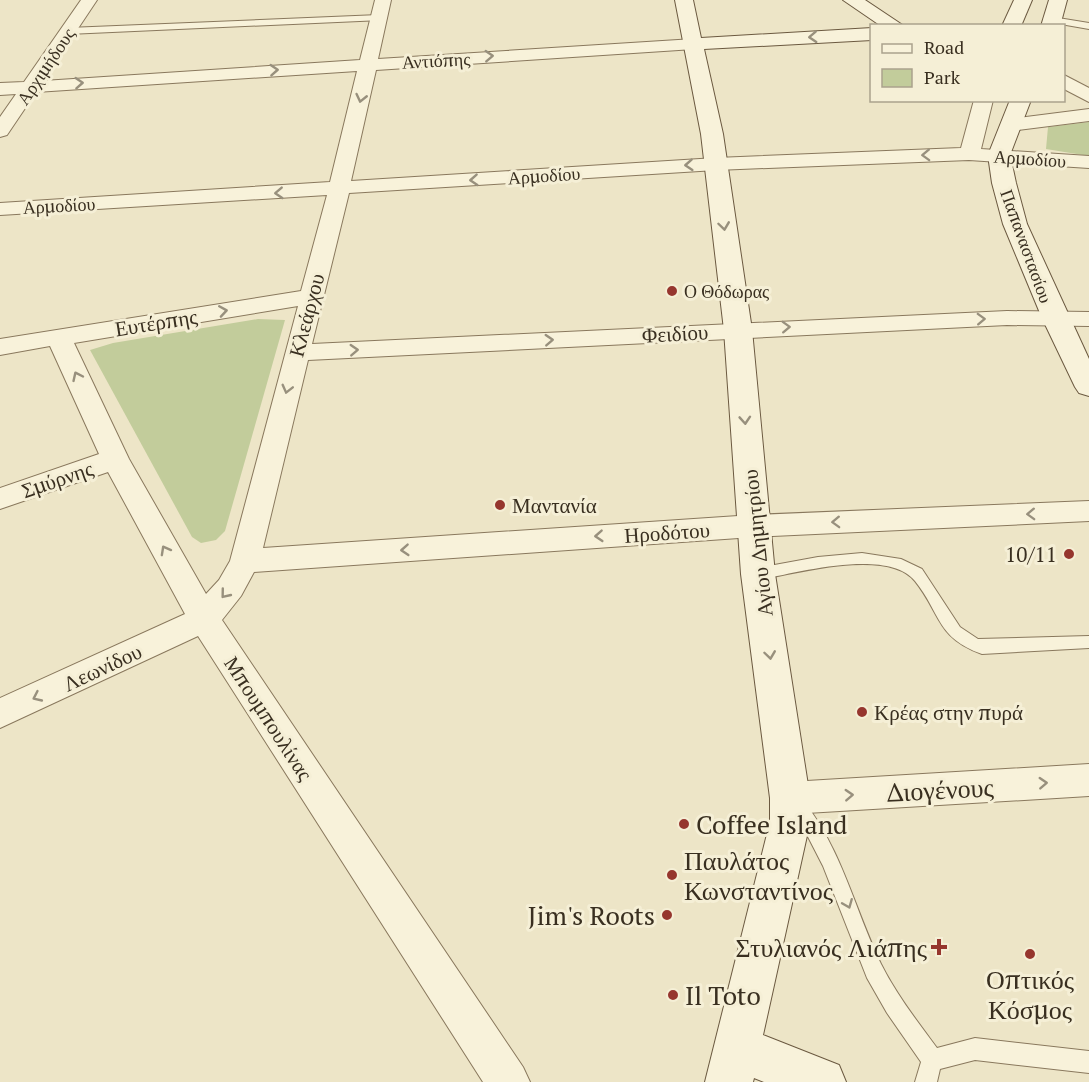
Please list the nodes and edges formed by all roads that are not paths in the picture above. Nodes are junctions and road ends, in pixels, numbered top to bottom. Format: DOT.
graph roads {
  1 [pos="89,0"];
  2 [pos="684,0"];
  3 [pos="852,0"];
  4 [pos="1058,0"];
  5 [pos="1019,1"];
  6 [pos="381,9"];
  7 [pos="1051,23"];
  8 [pos="892,24"];
  9 [pos="1012,24"];
  10 [pos="1065,24"];
  11 [pos="1089,26"];
  12 [pos="68,31"];
  13 [pos="870,34"];
  14 [pos="694,44"];
  15 [pos="369,64"];
  16 [pos="1065,82"];
  17 [pos="32,87"];
  18 [pos="0,88"];
  19 [pos="1089,96"];
  20 [pos="983,102"];
  21 [pos="1021,102"];
  22 [pos="1089,115"];
  23 [pos="1011,125"];
  24 [pos="0,131"];
  25 [pos="969,153"];
  26 [pos="999,155"];
  27 [pos="1089,162"];
  28 [pos="716,164"];
  29 [pos="339,189"];
  30 [pos="0,209"];
  31 [pos="312,296"];
  32 [pos="1055,318"];
  33 [pos="1089,319"];
  34 [pos="738,330"];
  35 [pos="59,338"];
  36 [pos="0,347"];
  37 [pos="296,353"];
  38 [pos="1089,387"];
  39 [pos="115,459"];
  40 [pos="0,500"];
  41 [pos="1089,511"];
  42 [pos="753,526"];
  43 [pos="244,561"];
  44 [pos="758,574"];
  45 [pos="204,619"];
  46 [pos="1089,642"];
  47 [pos="0,714"];
  48 [pos="1089,780"];
  49 [pos="790,798"];
  50 [pos="932,1060"];
  51 [pos="1089,1062"];
  52 [pos="734,1065"];
  53 [pos="508,1082"];
  54 [pos="822,1082"];
  55 [pos="926,1082"];
  1 -- 12 [label="street, Αρχιμήδους"];
  2 -- 14 [label="main road, Αγίου Δημητρίου"];
  3 -- 8 [label="main road"];
  4 -- 7 [label="main road"];
  5 -- 9 [label="main road"];
  6 -- 12 [label="lane"];
  6 -- 15 [label="street, Κλεάρχου"];
  10 -- 11 [label="lane"];
  12 -- 17 [label="street, Αρχιμήδους"];
  13 -- 14 [label="main road, Αντιόπης, one-way"];
  15 -- 14 [label="street, Αντιόπης, one-way"];
  14 -- 28 [label="main road, Αγίου Δημητρίου"];
  17 -- 15 [label="street, Αντιόπης, one-way"];
  15 -- 29 [label="street, Κλεάρχου, one-way"];
  16 -- 19 [label="street"];
  17 -- 18 [label="street, Αντιόπης"];
  17 -- 24 [label="street, Αρχιμήδους"];
  20 -- 25 [label="street"];
  21 -- 23 [label="main road"];
  22 -- 23 [label="street"];
  23 -- 26 [label="main road"];
  25 -- 26 [label="street, Αρμοδίου"];
  25 -- 28 [label="street, Αρμοδίου, one-way"];
  26 -- 27 [label="street, Αρμοδίου"];
  26 -- 32 [label="main road, Παπαναστασίου"];
  28 -- 29 [label="street, Αρμοδίου, one-way"];
  28 -- 34 [label="main road, Αγίου Δημητρίου, one-way"];
  29 -- 30 [label="street, Αρμοδίου, one-way"];
  29 -- 31 [label="street, Κλεάρχου"];
  35 -- 31 [label="street, Ευτέρπης, one-way"];
  31 -- 37 [label="street, Κλεάρχου"];
  32 -- 33 [label="street, Φειδίου"];
  34 -- 32 [label="street, Φειδίου, one-way"];
  32 -- 38 [label="main road, Παπαναστασίου"];
  37 -- 34 [label="street, Φειδίου, one-way"];
  34 -- 42 [label="main road, Αγίου Δημητρίου, one-way"];
  35 -- 36 [label="street, Ευτέρπης"];
  39 -- 35 [label="street, Μπουμπουλίνας, one-way"];
  37 -- 43 [label="street, Κλεάρχου, one-way"];
  39 -- 40 [label="street, Σμύρνης"];
  45 -- 39 [label="street, Μπουμπουλίνας, one-way"];
  41 -- 42 [label="street, Ηροδότου, one-way"];
  42 -- 43 [label="street, Ηροδότου, one-way"];
  42 -- 44 [label="main road, Αγίου Δημητρίου"];
  43 -- 45 [label="street, Κλεάρχου, one-way"];
  44 -- 46 [label="lane"];
  44 -- 49 [label="main road, Αγίου Δημητρίου, one-way"];
  45 -- 47 [label="street, Λεωνίδου, one-way"];
  45 -- 53 [label="street, Μπουμπουλίνας"];
  49 -- 48 [label="street, Διογένους, one-way"];
  49 -- 50 [label="lane, one-way"];
  49 -- 52 [label="main road, Αγίου Δημητρίου"];
  50 -- 51 [label="lane"];
  50 -- 55 [label="lane"];
  52 -- 54 [label="main road"];
}
